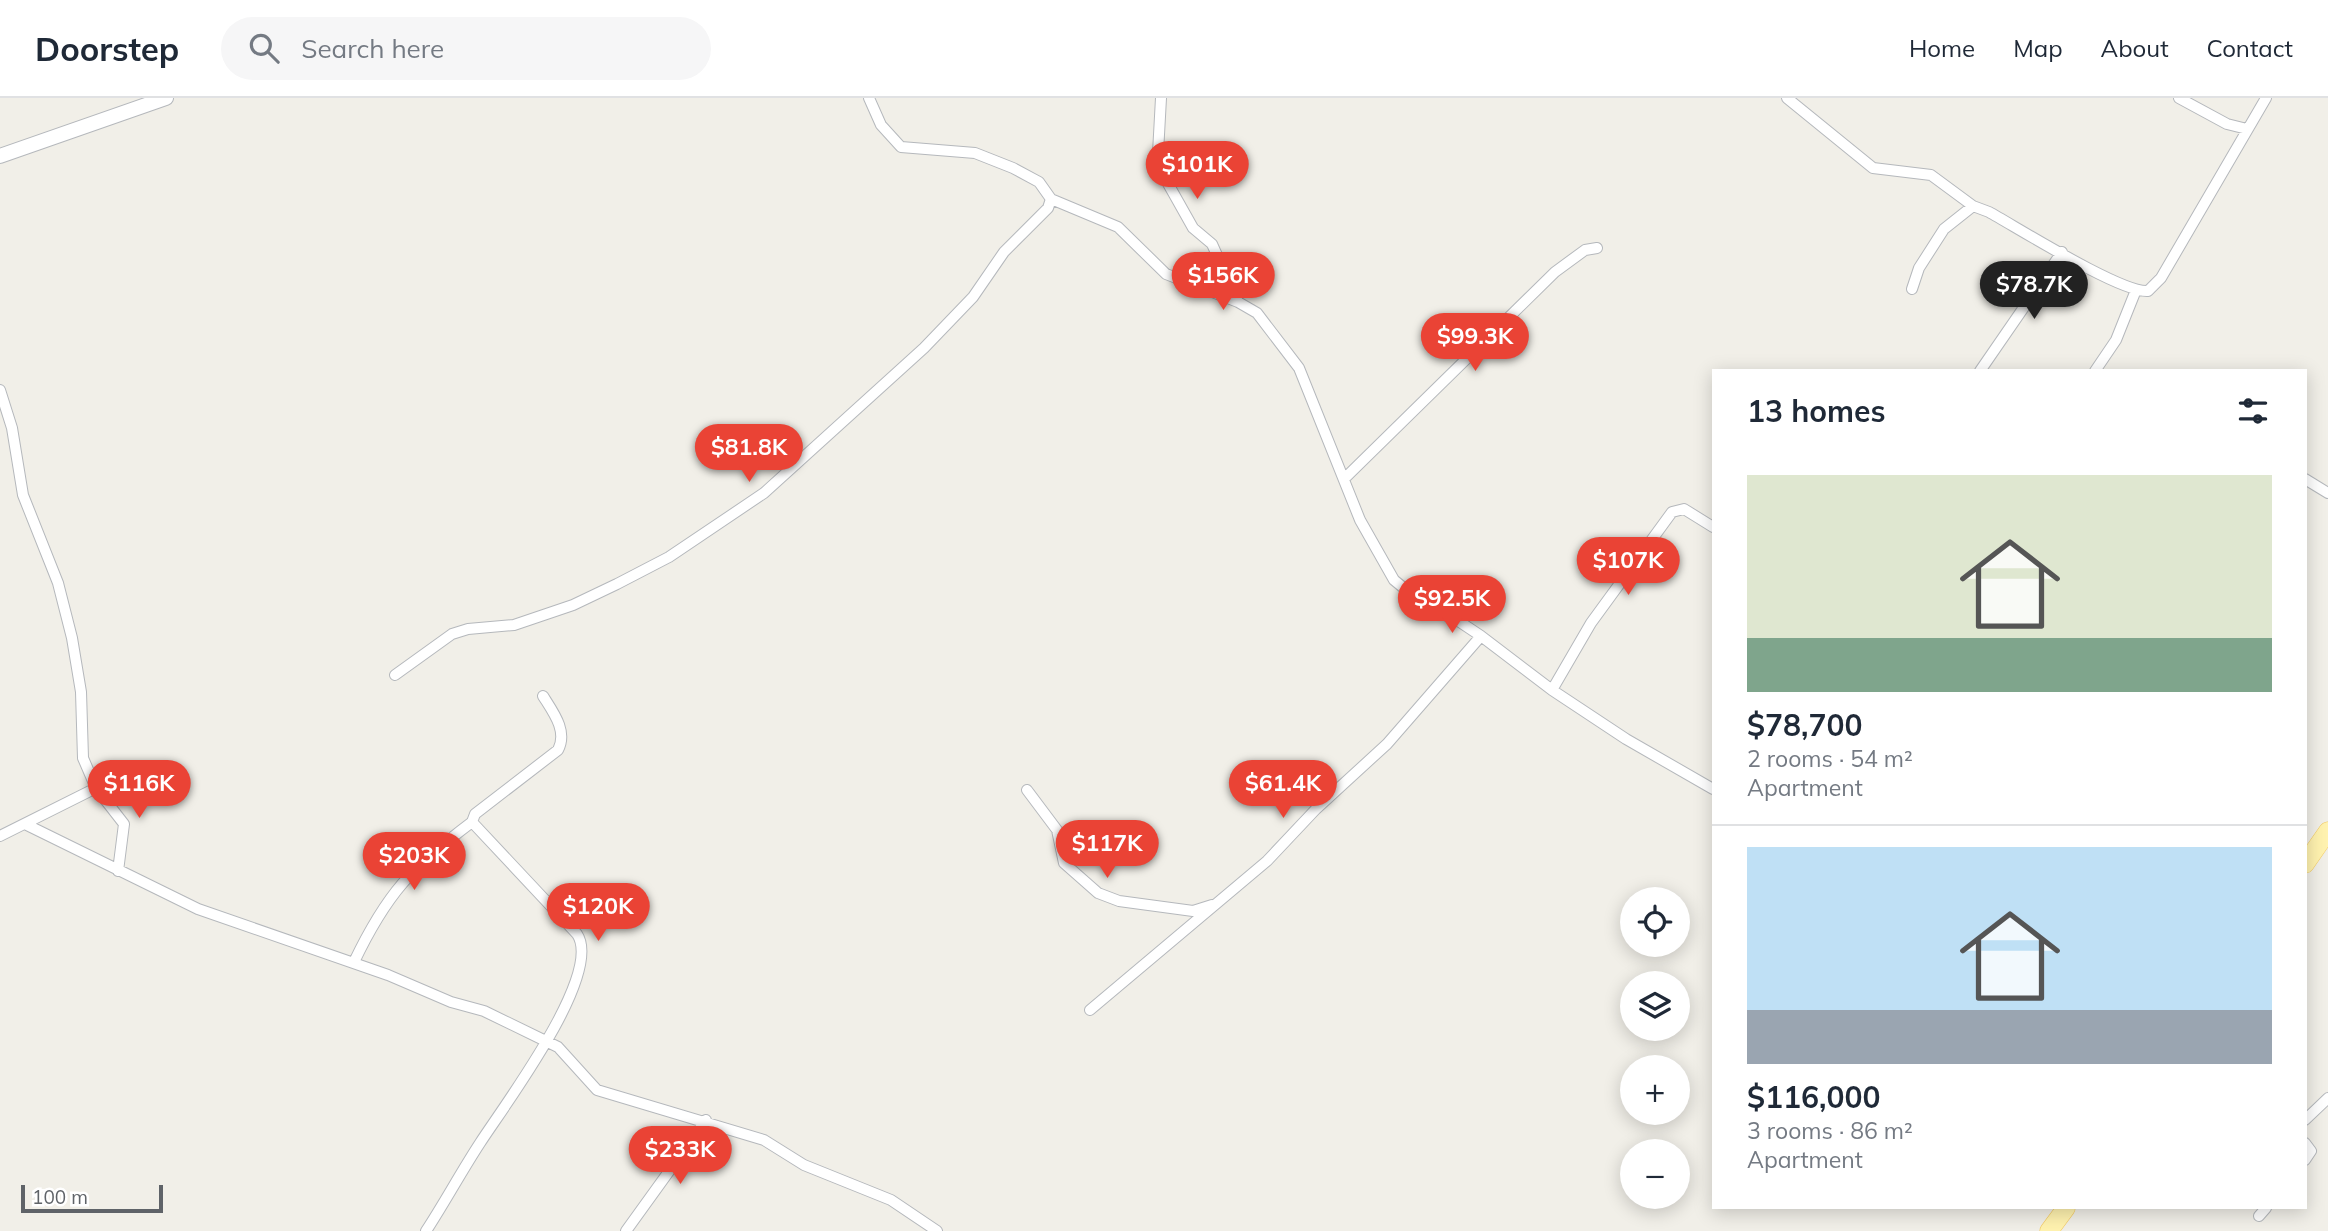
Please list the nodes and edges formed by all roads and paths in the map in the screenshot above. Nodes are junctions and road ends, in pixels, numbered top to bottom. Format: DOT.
graph roads {
  1 [pos="166,98"];
  2 [pos="869,98"];
  3 [pos="1161,98"];
  4 [pos="1787,98"];
  5 [pos="2179,98"];
  6 [pos="2266,98"];
  7 [pos="2247,129"];
  8 [pos="0,156"];
  9 [pos="1051,199"];
  10 [pos="1973,206"];
  11 [pos="1597,248"];
  12 [pos="2062,252"];
  13 [pos="1912,289"];
  14 [pos="2136,290"];
  15 [pos="1238,302"];
  16 [pos="1981,369"];
  17 [pos="2096,369"];
  18 [pos="0,390"];
  19 [pos="1345,478"];
  20 [pos="2307,480"];
  21 [pos="2328,493"];
  22 [pos="1712,526"];
  23 [pos="1482,636"];
  24 [pos="395,675"];
  25 [pos="1552,690"];
  26 [pos="544,696"];
  27 [pos="96,788"];
  28 [pos="1712,788"];
  29 [pos="1027,790"];
  30 [pos="472,822"];
  31 [pos="27,825"];
  32 [pos="2328,831"];
  33 [pos="0,836"];
  34 [pos="2307,861"];
  35 [pos="118,871"];
  36 [pos="1235,890"];
  37 [pos="354,962"];
  38 [pos="1090,1010"];
  39 [pos="548,1042"];
  40 [pos="2328,1098"];
  41 [pos="2307,1118"];
  42 [pos="706,1120"];
  43 [pos="2065,1209"];
  44 [pos="2052,1230"];
  45 [pos="426,1231"];
  46 [pos="626,1231"];
  47 [pos="937,1231"];
  1 -- 8 [label="street"];
  2 -- 9 [label="street"];
  3 -- 15 [label="street"];
  4 -- 10 [label="street"];
  5 -- 7 [label="street"];
  6 -- 7 [label="street"];
  7 -- 14 [label="street"];
  9 -- 15 [label="street"];
  9 -- 24 [label="street"];
  10 -- 12 [label="street"];
  10 -- 13 [label="street"];
  11 -- 19 [label="street"];
  12 -- 14 [label="street"];
  12 -- 16 [label="street"];
  14 -- 17 [label="street"];
  15 -- 19 [label="street"];
  18 -- 27 [label="street"];
  19 -- 23 [label="street"];
  20 -- 21 [label="street"];
  22 -- 25 [label="street"];
  23 -- 25 [label="street"];
  23 -- 36 [label="street"];
  25 -- 28 [label="street"];
  26 -- 30 [label="street"];
  27 -- 31 [label="street"];
  27 -- 35 [label="street"];
  29 -- 36 [label="street"];
  30 -- 37 [label="street"];
  30 -- 39 [label="street"];
  31 -- 33 [label="street"];
  31 -- 35 [label="street"];
  32 -- 34 [label="main road"];
  35 -- 37 [label="street"];
  36 -- 38 [label="street"];
  37 -- 39 [label="street"];
  39 -- 42 [label="street"];
  39 -- 45 [label="street"];
  40 -- 41 [label="street"];
  42 -- 46 [label="street"];
  42 -- 47 [label="street"];
  43 -- 44 [label="main road"];
}
